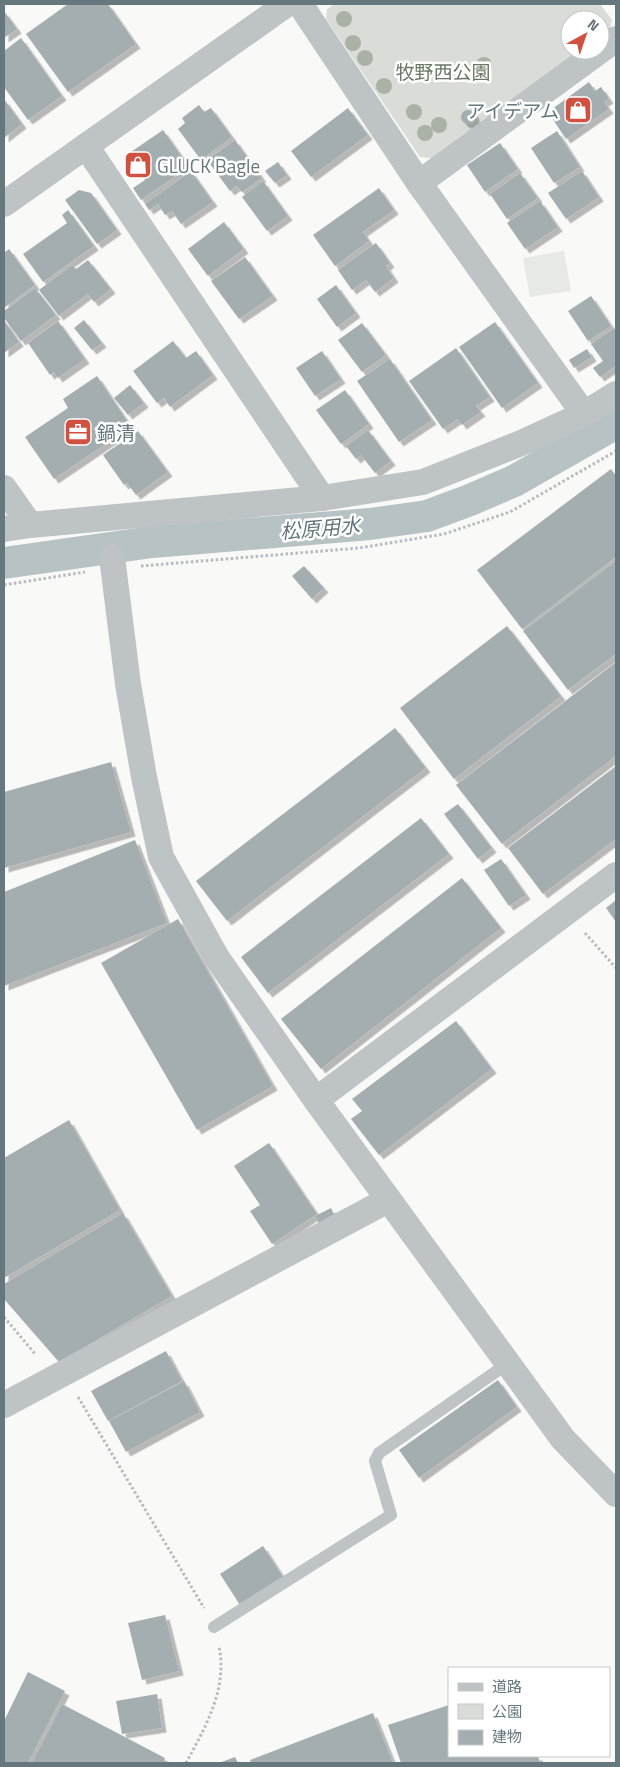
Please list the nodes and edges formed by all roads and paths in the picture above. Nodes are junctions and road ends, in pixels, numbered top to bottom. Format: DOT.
graph roads {
  1 [pos="287,4"];
  2 [pos="300,4"];
  3 [pos="616,39"];
  4 [pos="86,146"];
  5 [pos="419,183"];
  6 [pos="4,204"];
  7 [pos="616,394"];
  8 [pos="584,414"];
  9 [pos="616,451"];
  10 [pos="4,488"];
  11 [pos="322,498"];
  12 [pos="30,525"];
  13 [pos="4,529"];
  14 [pos="112,544"];
  15 [pos="4,585"];
  16 [pos="616,875"];
  17 [pos="566,913"];
  18 [pos="616,968"];
  19 [pos="316,1100"];
  20 [pos="388,1200"];
  21 [pos="4,1317"];
  22 [pos="507,1364"];
  23 [pos="64,1374"];
  24 [pos="4,1406"];
  25 [pos="616,1494"];
  26 [pos="214,1627"];
  27 [pos="186,1763"];
  1 -- 4 [label="street"];
  2 -- 5 [label="street"];
  3 -- 5 [label="street"];
  4 -- 6 [label="street"];
  4 -- 11 [label="street"];
  5 -- 8 [label="street"];
  7 -- 8 [label="street"];
  8 -- 11 [label="street"];
  9 -- 14 [label="path"];
  10 -- 12 [label="street"];
  11 -- 14 [label="street"];
  12 -- 13 [label="street"];
  12 -- 14 [label="street"];
  14 -- 15 [label="path"];
  14 -- 19 [label="street"];
  16 -- 17 [label="street"];
  17 -- 18 [label="path"];
  17 -- 19 [label="street"];
  19 -- 20 [label="street"];
  20 -- 22 [label="street"];
  20 -- 23 [label="street"];
  21 -- 23 [label="path"];
  22 -- 25 [label="street"];
  22 -- 26 [label="lane"];
  23 -- 24 [label="street"];
  23 -- 26 [label="path"];
  26 -- 27 [label="path"];
}
